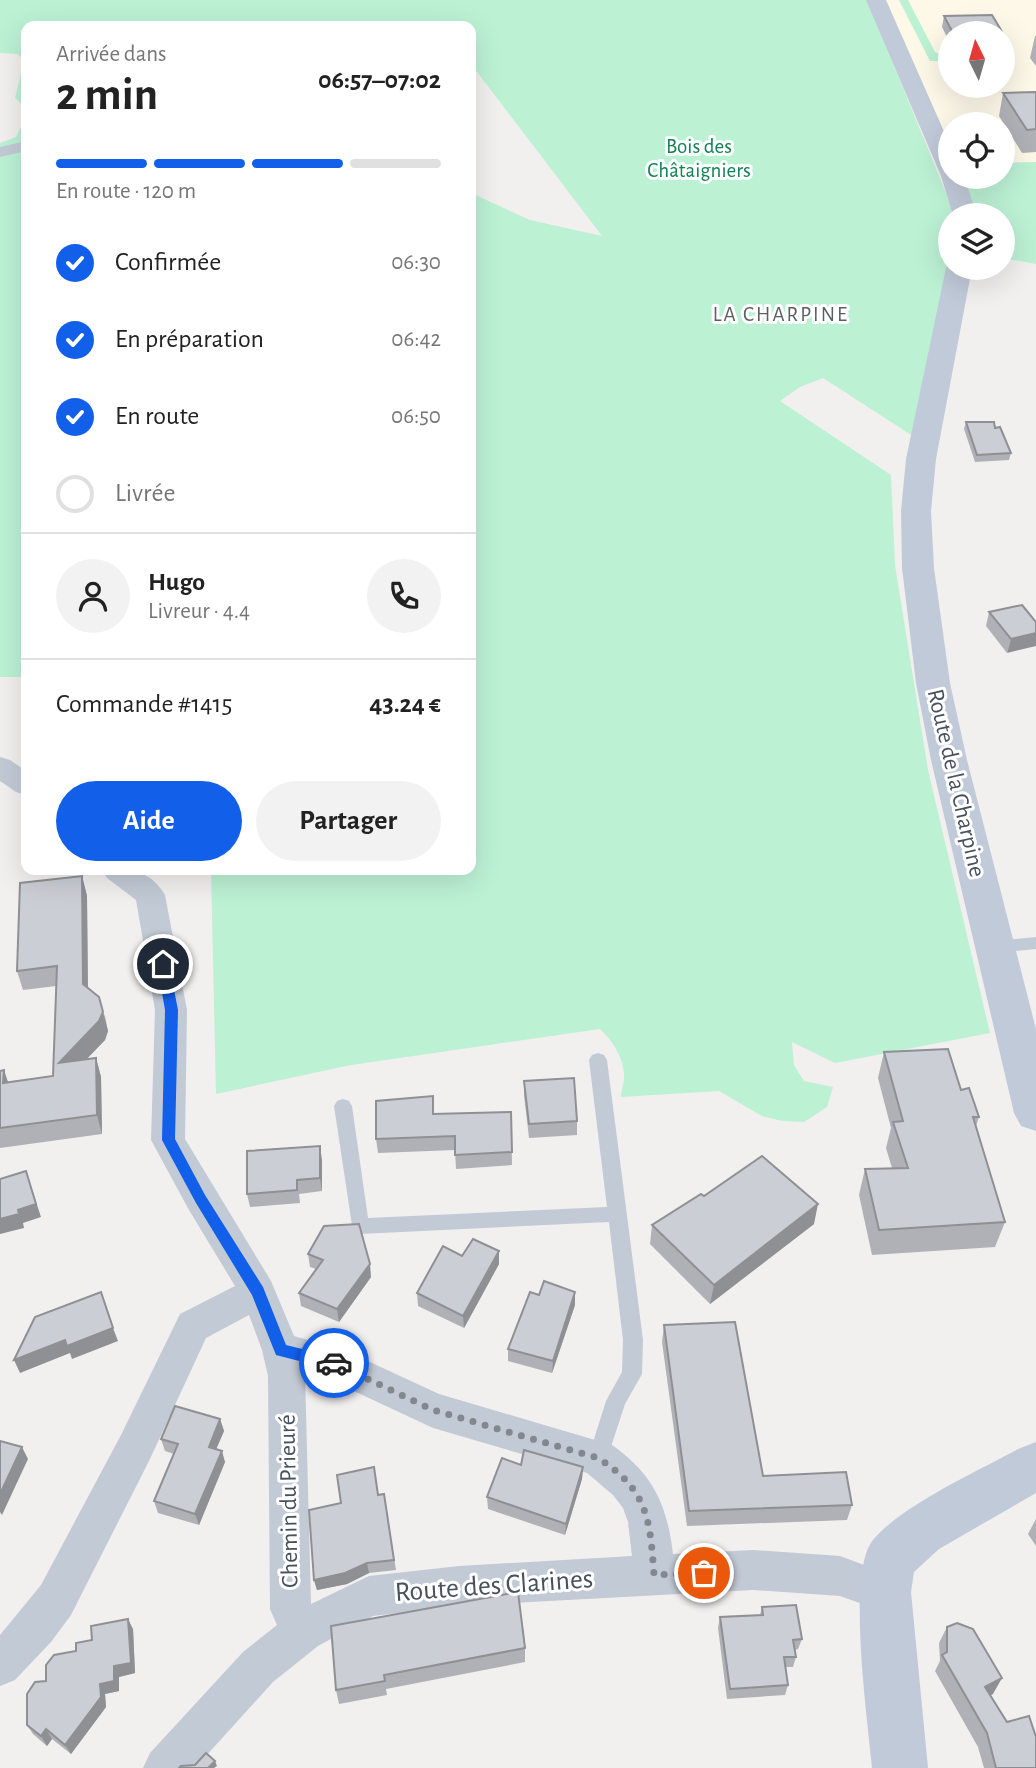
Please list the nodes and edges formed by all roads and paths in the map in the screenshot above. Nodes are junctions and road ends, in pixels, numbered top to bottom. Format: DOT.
graph roads {
  1 [pos="876,0"];
  2 [pos="938,145"];
  3 [pos="21,147"];
  4 [pos="0,152"];
  5 [pos="957,280"];
  6 [pos="0,767"];
  7 [pos="21,782"];
  8 [pos="124,875"];
  9 [pos="1036,943"];
  10 [pos="995,947"];
  11 [pos="598,1060"];
  12 [pos="343,1106"];
  13 [pos="1036,1113"];
  14 [pos="617,1214"];
  15 [pos="258,1292"];
  16 [pos="281,1350"];
  17 [pos="598,1458"];
  18 [pos="1036,1466"];
  19 [pos="654,1575"];
  20 [pos="885,1592"];
  21 [pos="303,1631"];
  22 [pos="0,1665"];
  23 [pos="165,1768"];
  24 [pos="900,1768"];
  1 -- 2 [label="main road"];
  3 -- 4 [label="street"];
  5 -- 10 [label="main road, Route de la Charpine"];
  6 -- 7 [label="street"];
  8 -- 15 [label="street, Chemin du Prieuré"];
  9 -- 10 [label="lane"];
  10 -- 13 [label="main road, Route de la Charpine"];
  11 -- 14 [label="lane"];
  12 -- 14 [label="lane"];
  14 -- 17 [label="lane"];
  15 -- 16 [label="street, Chemin du Prieuré"];
  15 -- 22 [label="street"];
  16 -- 17 [label="street"];
  16 -- 21 [label="street, Chemin du Prieuré"];
  17 -- 19 [label="street"];
  18 -- 20 [label="main road"];
  19 -- 20 [label="street, Route des Clarines"];
  19 -- 21 [label="street, Route des Clarines"];
  20 -- 24 [label="main road"];
  21 -- 23 [label="street, Route des Clarines"];
}
